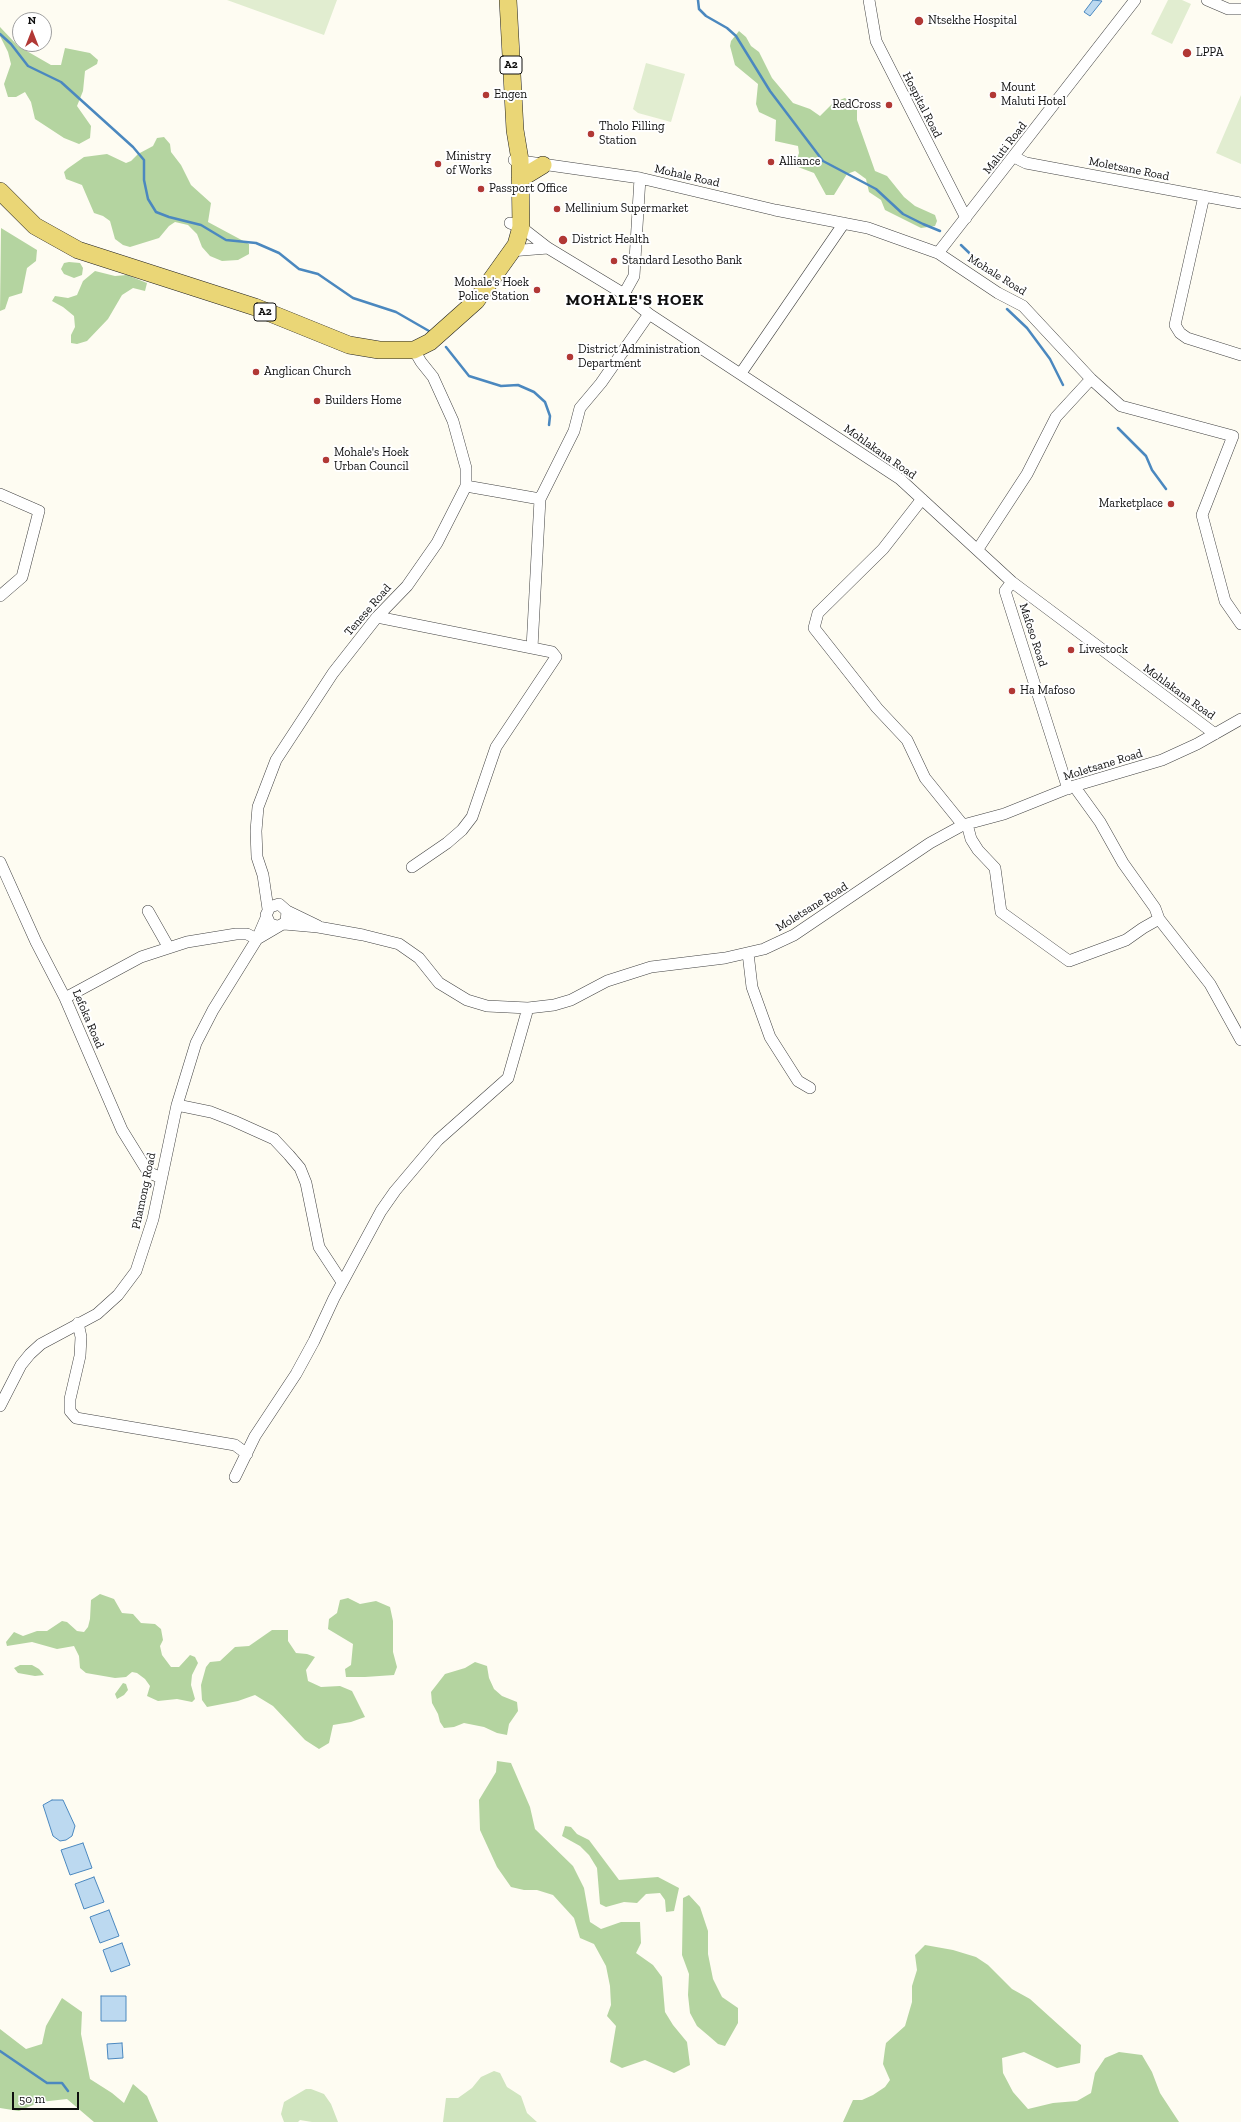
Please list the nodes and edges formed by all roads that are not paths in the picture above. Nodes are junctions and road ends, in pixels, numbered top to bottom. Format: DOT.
graph roads {
  1 [pos="508,0"];
  2 [pos="869,0"];
  3 [pos="1135,0"];
  4 [pos="1207,0"];
  5 [pos="1241,9"];
  6 [pos="1014,157"];
  7 [pos="517,160"];
  8 [pos="543,164"];
  9 [pos="640,178"];
  10 [pos="520,179"];
  11 [pos="0,191"];
  12 [pos="1204,196"];
  13 [pos="1241,203"];
  14 [pos="966,218"];
  15 [pos="844,223"];
  16 [pos="516,225"];
  17 [pos="548,248"];
  18 [pos="510,251"];
  19 [pos="938,253"];
  20 [pos="624,294"];
  21 [pos="649,314"];
  22 [pos="414,350"];
  23 [pos="1241,355"];
  24 [pos="741,373"];
  25 [pos="1091,379"];
  26 [pos="466,486"];
  27 [pos="0,494"];
  28 [pos="922,499"];
  29 [pos="540,500"];
  30 [pos="978,549"];
  31 [pos="1012,582"];
  32 [pos="0,596"];
  33 [pos="377,617"];
  34 [pos="1241,624"];
  35 [pos="532,648"];
  36 [pos="1241,720"];
  37 [pos="1214,734"];
  38 [pos="1071,787"];
  39 [pos="965,824"];
  40 [pos="0,862"];
  41 [pos="412,867"];
  42 [pos="266,890"];
  43 [pos="283,908"];
  44 [pos="148,911"];
  45 [pos="267,914"];
  46 [pos="1159,919"];
  47 [pos="280,925"];
  48 [pos="318,927"];
  49 [pos="257,939"];
  50 [pos="169,948"];
  51 [pos="748,953"];
  52 [pos="65,998"];
  53 [pos="528,1008"];
  54 [pos="1241,1040"];
  55 [pos="810,1088"];
  56 [pos="177,1105"];
  57 [pos="161,1178"];
  58 [pos="342,1282"];
  59 [pos="78,1323"];
  60 [pos="0,1406"];
  61 [pos="247,1454"];
  62 [pos="235,1477"];
  1 -- 7 [label="main road, A2"];
  2 -- 14 [label="street, Hospital Road"];
  3 -- 6 [label="street, Maluti Road"];
  4 -- 5 [label="street"];
  6 -- 12 [label="street, Moletsane Road"];
  6 -- 14 [label="street, Maluti Road"];
  7 -- 8 [label="street, Mohale Road"];
  7 -- 10 [label="main road, A2"];
  7 -- 16 [label="main road, A2"];
  8 -- 9 [label="street, Mohale Road"];
  8 -- 10 [label="main road"];
  9 -- 15 [label="street, Mohale Road"];
  9 -- 20 [label="street"];
  10 -- 16 [label="main road, A2"];
  11 -- 22 [label="main road, A2"];
  12 -- 13 [label="street, Moletsane Road"];
  12 -- 23 [label="street"];
  14 -- 19 [label="street, Maluti Road"];
  15 -- 19 [label="street, Mohale Road"];
  15 -- 24 [label="street"];
  16 -- 17 [label="street, Mohlakana Road"];
  16 -- 18 [label="main road, A2"];
  17 -- 18 [label="street"];
  17 -- 20 [label="street, Mohlakana Road"];
  18 -- 22 [label="main road, A2"];
  19 -- 25 [label="street, Mohale Road"];
  20 -- 21 [label="street, Mohlakana Road"];
  21 -- 24 [label="street, Mohlakana Road"];
  21 -- 29 [label="street"];
  22 -- 26 [label="street, Tenese Road"];
  24 -- 28 [label="street, Mohlakana Road"];
  25 -- 30 [label="street"];
  25 -- 34 [label="street, Mohale Road"];
  26 -- 29 [label="street"];
  26 -- 33 [label="street, Tenese Road"];
  27 -- 32 [label="street"];
  28 -- 30 [label="street, Mohlakana Road"];
  28 -- 39 [label="street"];
  29 -- 35 [label="street"];
  30 -- 31 [label="street, Mohlakana Road"];
  31 -- 37 [label="street, Mohlakana Road"];
  31 -- 38 [label="street, Mafoso Road"];
  33 -- 35 [label="street"];
  33 -- 42 [label="street, Tenese Road"];
  35 -- 41 [label="street"];
  36 -- 37 [label="street, Moletsane Road"];
  37 -- 38 [label="street, Moletsane Road"];
  38 -- 39 [label="street, Moletsane Road"];
  38 -- 46 [label="street"];
  39 -- 46 [label="street"];
  39 -- 51 [label="street, Moletsane Road"];
  40 -- 52 [label="street, Lefoka Road"];
  42 -- 43 [label="street, Tenese Road"];
  42 -- 45 [label="street, Tenese Road"];
  43 -- 45 [label="street"];
  43 -- 47 [label="street"];
  43 -- 48 [label="street, Moletsane Road"];
  44 -- 50 [label="street"];
  45 -- 47 [label="street"];
  45 -- 49 [label="street, Phamong Road"];
  46 -- 54 [label="street"];
  47 -- 48 [label="street, Moletsane Road"];
  47 -- 49 [label="street, Phamong Road"];
  48 -- 53 [label="street, Moletsane Road"];
  49 -- 50 [label="street"];
  49 -- 56 [label="street, Phamong Road"];
  50 -- 52 [label="street"];
  51 -- 53 [label="street, Moletsane Road"];
  51 -- 55 [label="street"];
  52 -- 57 [label="street, Lefoka Road"];
  53 -- 58 [label="street"];
  56 -- 57 [label="street, Phamong Road"];
  56 -- 58 [label="street"];
  57 -- 59 [label="street, Phamong Road"];
  58 -- 61 [label="street"];
  59 -- 60 [label="street, Phamong Road"];
  59 -- 61 [label="street"];
  61 -- 62 [label="street"];
}
